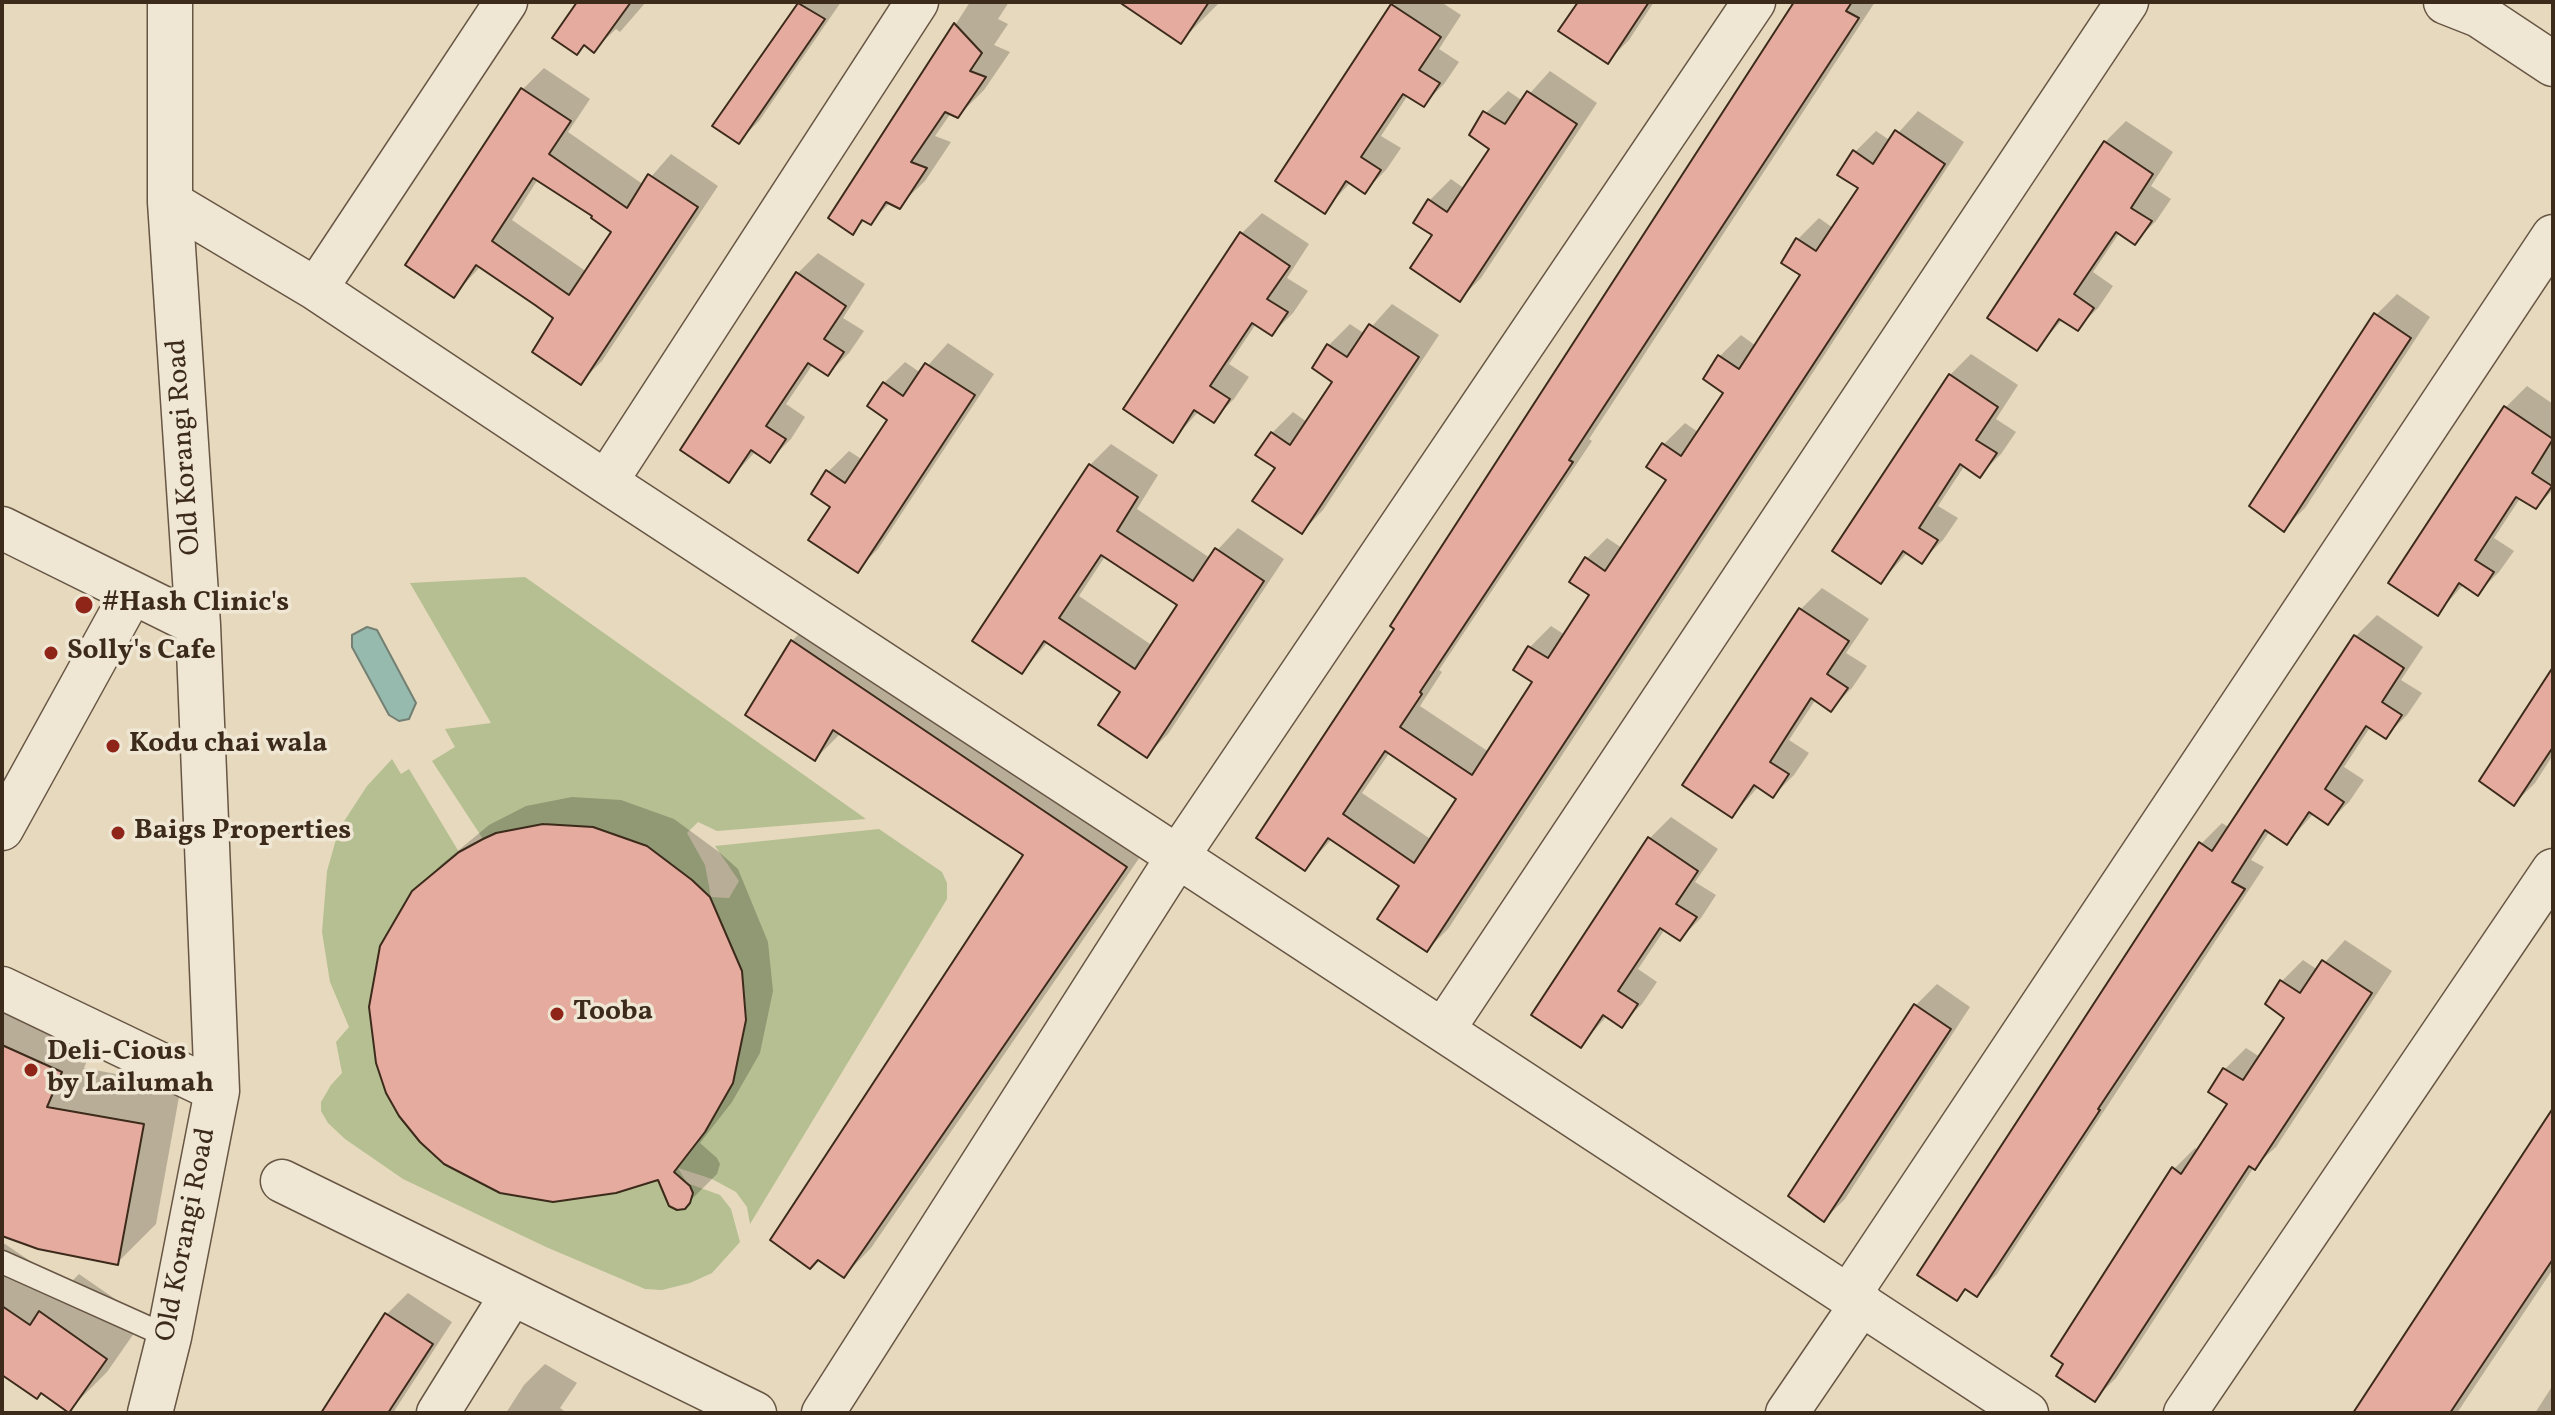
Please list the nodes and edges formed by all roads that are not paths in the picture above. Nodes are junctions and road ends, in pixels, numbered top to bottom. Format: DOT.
graph roads {
  1 [pos="170,2"];
  2 [pos="506,2"];
  3 [pos="917,2"];
  4 [pos="1754,2"];
  5 [pos="2127,2"];
  6 [pos="2446,2"];
  7 [pos="2553,64"];
  8 [pos="170,202"];
  9 [pos="2553,236"];
  10 [pos="316,289"];
  11 [pos="606,482"];
  12 [pos="2,528"];
  13 [pos="132,593"];
  14 [pos="198,625"];
  15 [pos="2,829"];
  16 [pos="1178,856"];
  17 [pos="2553,870"];
  18 [pos="2,988"];
  19 [pos="1443,1030"];
  20 [pos="217,1091"];
  21 [pos="282,1181"];
  22 [pos="2,1262"];
  23 [pos="512,1294"];
  24 [pos="1856,1299"];
  25 [pos="169,1337"];
  26 [pos="150,1413"];
  27 [pos="438,1413"];
  28 [pos="755,1413"];
  29 [pos="823,1413"];
  30 [pos="1787,1413"];
  31 [pos="2027,1413"];
  32 [pos="2185,1413"];
  1 -- 8 [label="street, Old Korangi Road"];
  2 -- 10 [label="street"];
  3 -- 11 [label="street"];
  4 -- 16 [label="street"];
  5 -- 19 [label="street"];
  6 -- 7 [label="street"];
  8 -- 10 [label="street"];
  8 -- 14 [label="street, Old Korangi Road"];
  9 -- 24 [label="street"];
  10 -- 11 [label="street"];
  11 -- 16 [label="street"];
  12 -- 13 [label="street"];
  13 -- 14 [label="street"];
  13 -- 15 [label="street"];
  14 -- 20 [label="street, Old Korangi Road"];
  16 -- 19 [label="street"];
  16 -- 29 [label="street"];
  17 -- 32 [label="street"];
  18 -- 20 [label="street"];
  19 -- 24 [label="street"];
  20 -- 25 [label="street, Old Korangi Road"];
  21 -- 23 [label="street"];
  22 -- 25 [label="lane"];
  23 -- 27 [label="street"];
  23 -- 28 [label="street"];
  24 -- 30 [label="street"];
  24 -- 31 [label="street"];
  25 -- 26 [label="street, Old Korangi Road"];
}
